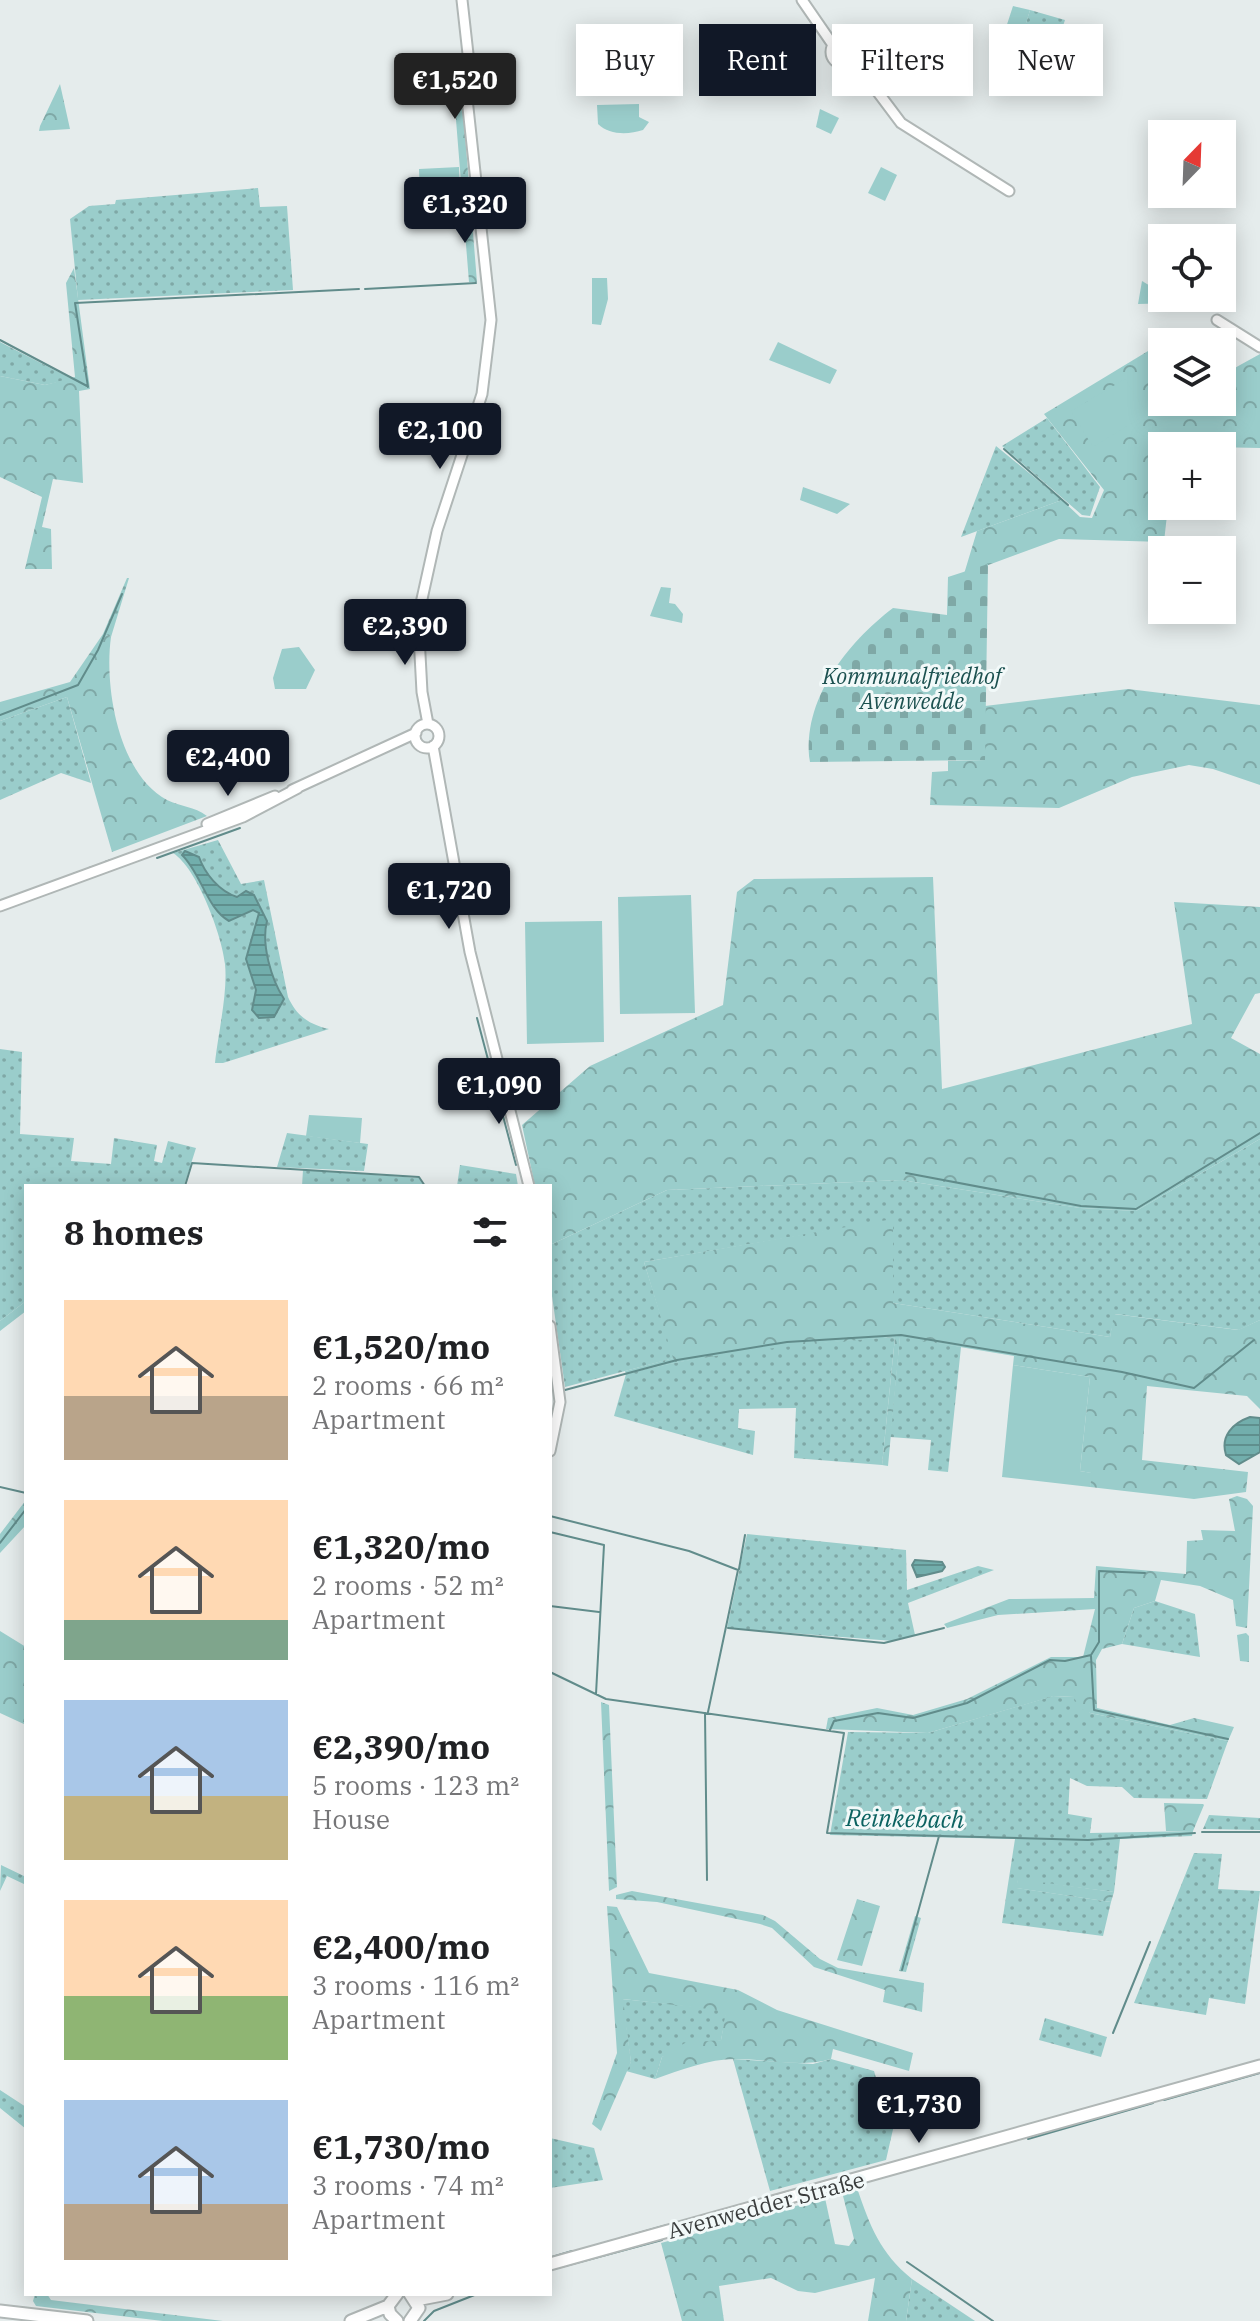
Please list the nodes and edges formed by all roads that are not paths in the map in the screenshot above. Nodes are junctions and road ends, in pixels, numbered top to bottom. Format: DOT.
graph roads {
  1 [pos="462,0"];
  2 [pos="802,0"];
  3 [pos="832,38"];
  4 [pos="879,96"];
  5 [pos="1009,191"];
  6 [pos="1217,320"];
  7 [pos="1260,347"];
  8 [pos="420,731"];
  9 [pos="429,746"];
  10 [pos="0,906"];
  11 [pos="528,1184"];
  12 [pos="552,1341"];
  13 [pos="552,1441"];
  14 [pos="1260,2066"];
  15 [pos="552,2263"];
  16 [pos="437,2296"];
  17 [pos="415,2301"];
  18 [pos="0,2311"];
  19 [pos="392,2314"];
  20 [pos="87,2321"];
  21 [pos="351,2321"];
  22 [pos="410,2321"];
  1 -- 8 [label="street"];
  2 -- 3 [label="street"];
  4 -- 5 [label="street"];
  6 -- 7 [label="street"];
  8 -- 9 [label="street"];
  8 -- 9 [label="street"];
  8 -- 10 [label="street"];
  9 -- 11 [label="street"];
  12 -- 13 [label="street"];
  14 -- 15 [label="main road, Avenwedder Straße"];
  16 -- 17 [label="main road"];
  17 -- 22 [label="main road"];
  18 -- 20 [label="main road"];
  19 -- 21 [label="main road"];
}
